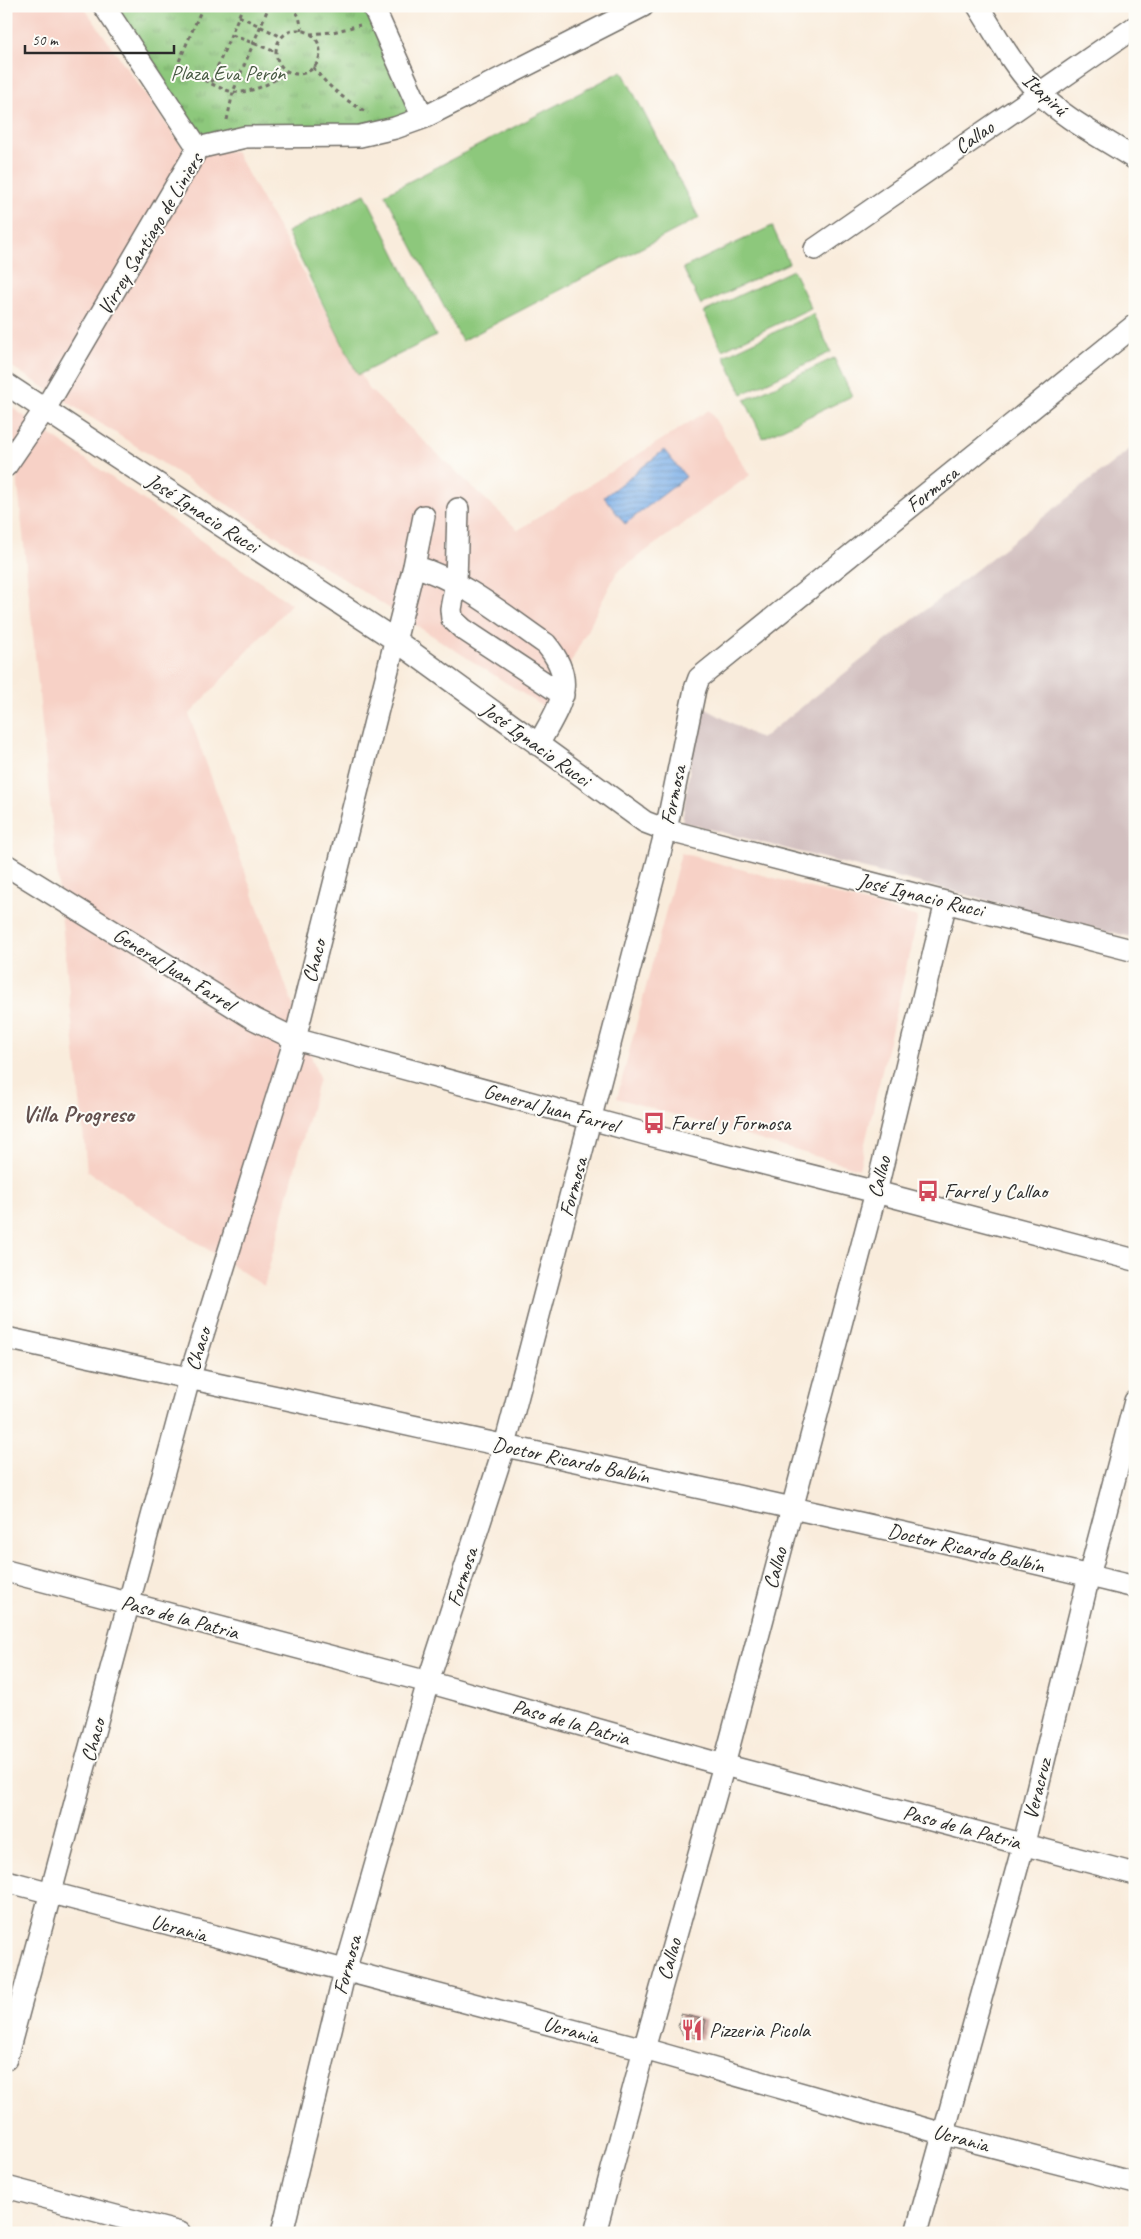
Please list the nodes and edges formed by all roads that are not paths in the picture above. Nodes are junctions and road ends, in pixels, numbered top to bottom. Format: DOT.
graph roads {
  1 [pos="104,6"];
  2 [pos="978,6"];
  3 [pos="638,8"];
  4 [pos="375,12"];
  5 [pos="1135,27"];
  6 [pos="1039,92"];
  7 [pos="423,118"];
  8 [pos="198,148"];
  9 [pos="1135,159"];
  10 [pos="815,249"];
  11 [pos="1135,325"];
  12 [pos="6,384"];
  13 [pos="45,409"];
  14 [pos="6,466"];
  15 [pos="458,509"];
  16 [pos="424,516"];
  17 [pos="414,566"];
  18 [pos="456,582"];
  19 [pos="396,640"];
  20 [pos="563,695"];
  21 [pos="538,745"];
  22 [pos="666,830"];
  23 [pos="7,869"];
  24 [pos="946,902"];
  25 [pos="1135,951"];
  26 [pos="295,1039"];
  27 [pos="591,1118"];
  28 [pos="876,1192"];
  29 [pos="1135,1260"];
  30 [pos="6,1338"];
  31 [pos="188,1379"];
  32 [pos="1135,1401"];
  33 [pos="505,1445"];
  34 [pos="791,1508"];
  35 [pos="6,1571"];
  36 [pos="1089,1576"];
  37 [pos="1135,1587"];
  38 [pos="130,1604"];
  39 [pos="428,1682"];
  40 [pos="724,1765"];
  41 [pos="1024,1843"];
  42 [pos="1135,1874"];
  43 [pos="6,1881"];
  44 [pos="51,1894"];
  45 [pos="345,1971"];
  46 [pos="644,2049"];
  47 [pos="6,2059"];
  48 [pos="944,2134"];
  49 [pos="1135,2183"];
  50 [pos="6,2187"];
  51 [pos="180,2233"];
  52 [pos="282,2233"];
  53 [pos="596,2233"];
  54 [pos="916,2233"];
  1 -- 8 [label="street"];
  2 -- 6 [label="street, Itapirú"];
  3 -- 7 [label="street, Virrey Santiago de Liniers"];
  4 -- 7 [label="street"];
  5 -- 6 [label="street, Callao"];
  6 -- 9 [label="street, Itapirú"];
  6 -- 10 [label="street, Callao"];
  7 -- 8 [label="street, Virrey Santiago de Liniers"];
  8 -- 13 [label="street, Virrey Santiago de Liniers"];
  11 -- 22 [label="street, Formosa"];
  12 -- 13 [label="street, José Ignacio Rucci"];
  13 -- 14 [label="street, Virrey Santiago de Liniers"];
  13 -- 19 [label="street, José Ignacio Rucci"];
  15 -- 18 [label="street"];
  16 -- 17 [label="street, Chaco"];
  17 -- 18 [label="street"];
  17 -- 19 [label="street, Chaco"];
  18 -- 20 [label="street"];
  18 -- 20 [label="street"];
  19 -- 21 [label="street, José Ignacio Rucci"];
  19 -- 26 [label="street, Chaco"];
  20 -- 21 [label="street"];
  21 -- 22 [label="street, José Ignacio Rucci"];
  22 -- 24 [label="street, José Ignacio Rucci"];
  22 -- 27 [label="street, Formosa"];
  23 -- 26 [label="street, General Juan Farrel"];
  24 -- 25 [label="street, José Ignacio Rucci"];
  24 -- 28 [label="street, Callao"];
  26 -- 27 [label="street, General Juan Farrel"];
  26 -- 31 [label="street, Chaco"];
  27 -- 28 [label="street, General Juan Farrel"];
  27 -- 33 [label="street, Formosa"];
  28 -- 29 [label="street, General Juan Farrel"];
  28 -- 34 [label="street, Callao"];
  30 -- 31 [label="street, Doctor Ricardo Balbín"];
  31 -- 33 [label="street, Doctor Ricardo Balbín"];
  31 -- 38 [label="street, Chaco"];
  32 -- 36 [label="street, Veracruz"];
  33 -- 34 [label="street, Doctor Ricardo Balbín"];
  33 -- 39 [label="street, Formosa"];
  34 -- 36 [label="street, Doctor Ricardo Balbín"];
  34 -- 40 [label="street, Callao"];
  35 -- 38 [label="street, Paso de la Patria"];
  36 -- 37 [label="street, Doctor Ricardo Balbín"];
  36 -- 41 [label="street, Veracruz"];
  38 -- 39 [label="street, Paso de la Patria"];
  38 -- 44 [label="street, Chaco"];
  39 -- 40 [label="street, Paso de la Patria"];
  39 -- 45 [label="street, Formosa"];
  40 -- 41 [label="street, Paso de la Patria"];
  40 -- 46 [label="street, Callao"];
  41 -- 42 [label="street, Paso de la Patria"];
  41 -- 48 [label="street, Veracruz"];
  43 -- 44 [label="street, Ucrania"];
  44 -- 45 [label="street, Ucrania"];
  44 -- 47 [label="street, Chaco"];
  45 -- 46 [label="street, Ucrania"];
  45 -- 52 [label="street, Formosa"];
  46 -- 48 [label="street, Ucrania"];
  46 -- 53 [label="street, Callao"];
  48 -- 49 [label="street, Ucrania"];
  48 -- 54 [label="street, Veracruz"];
  50 -- 51 [label="street"];
}
